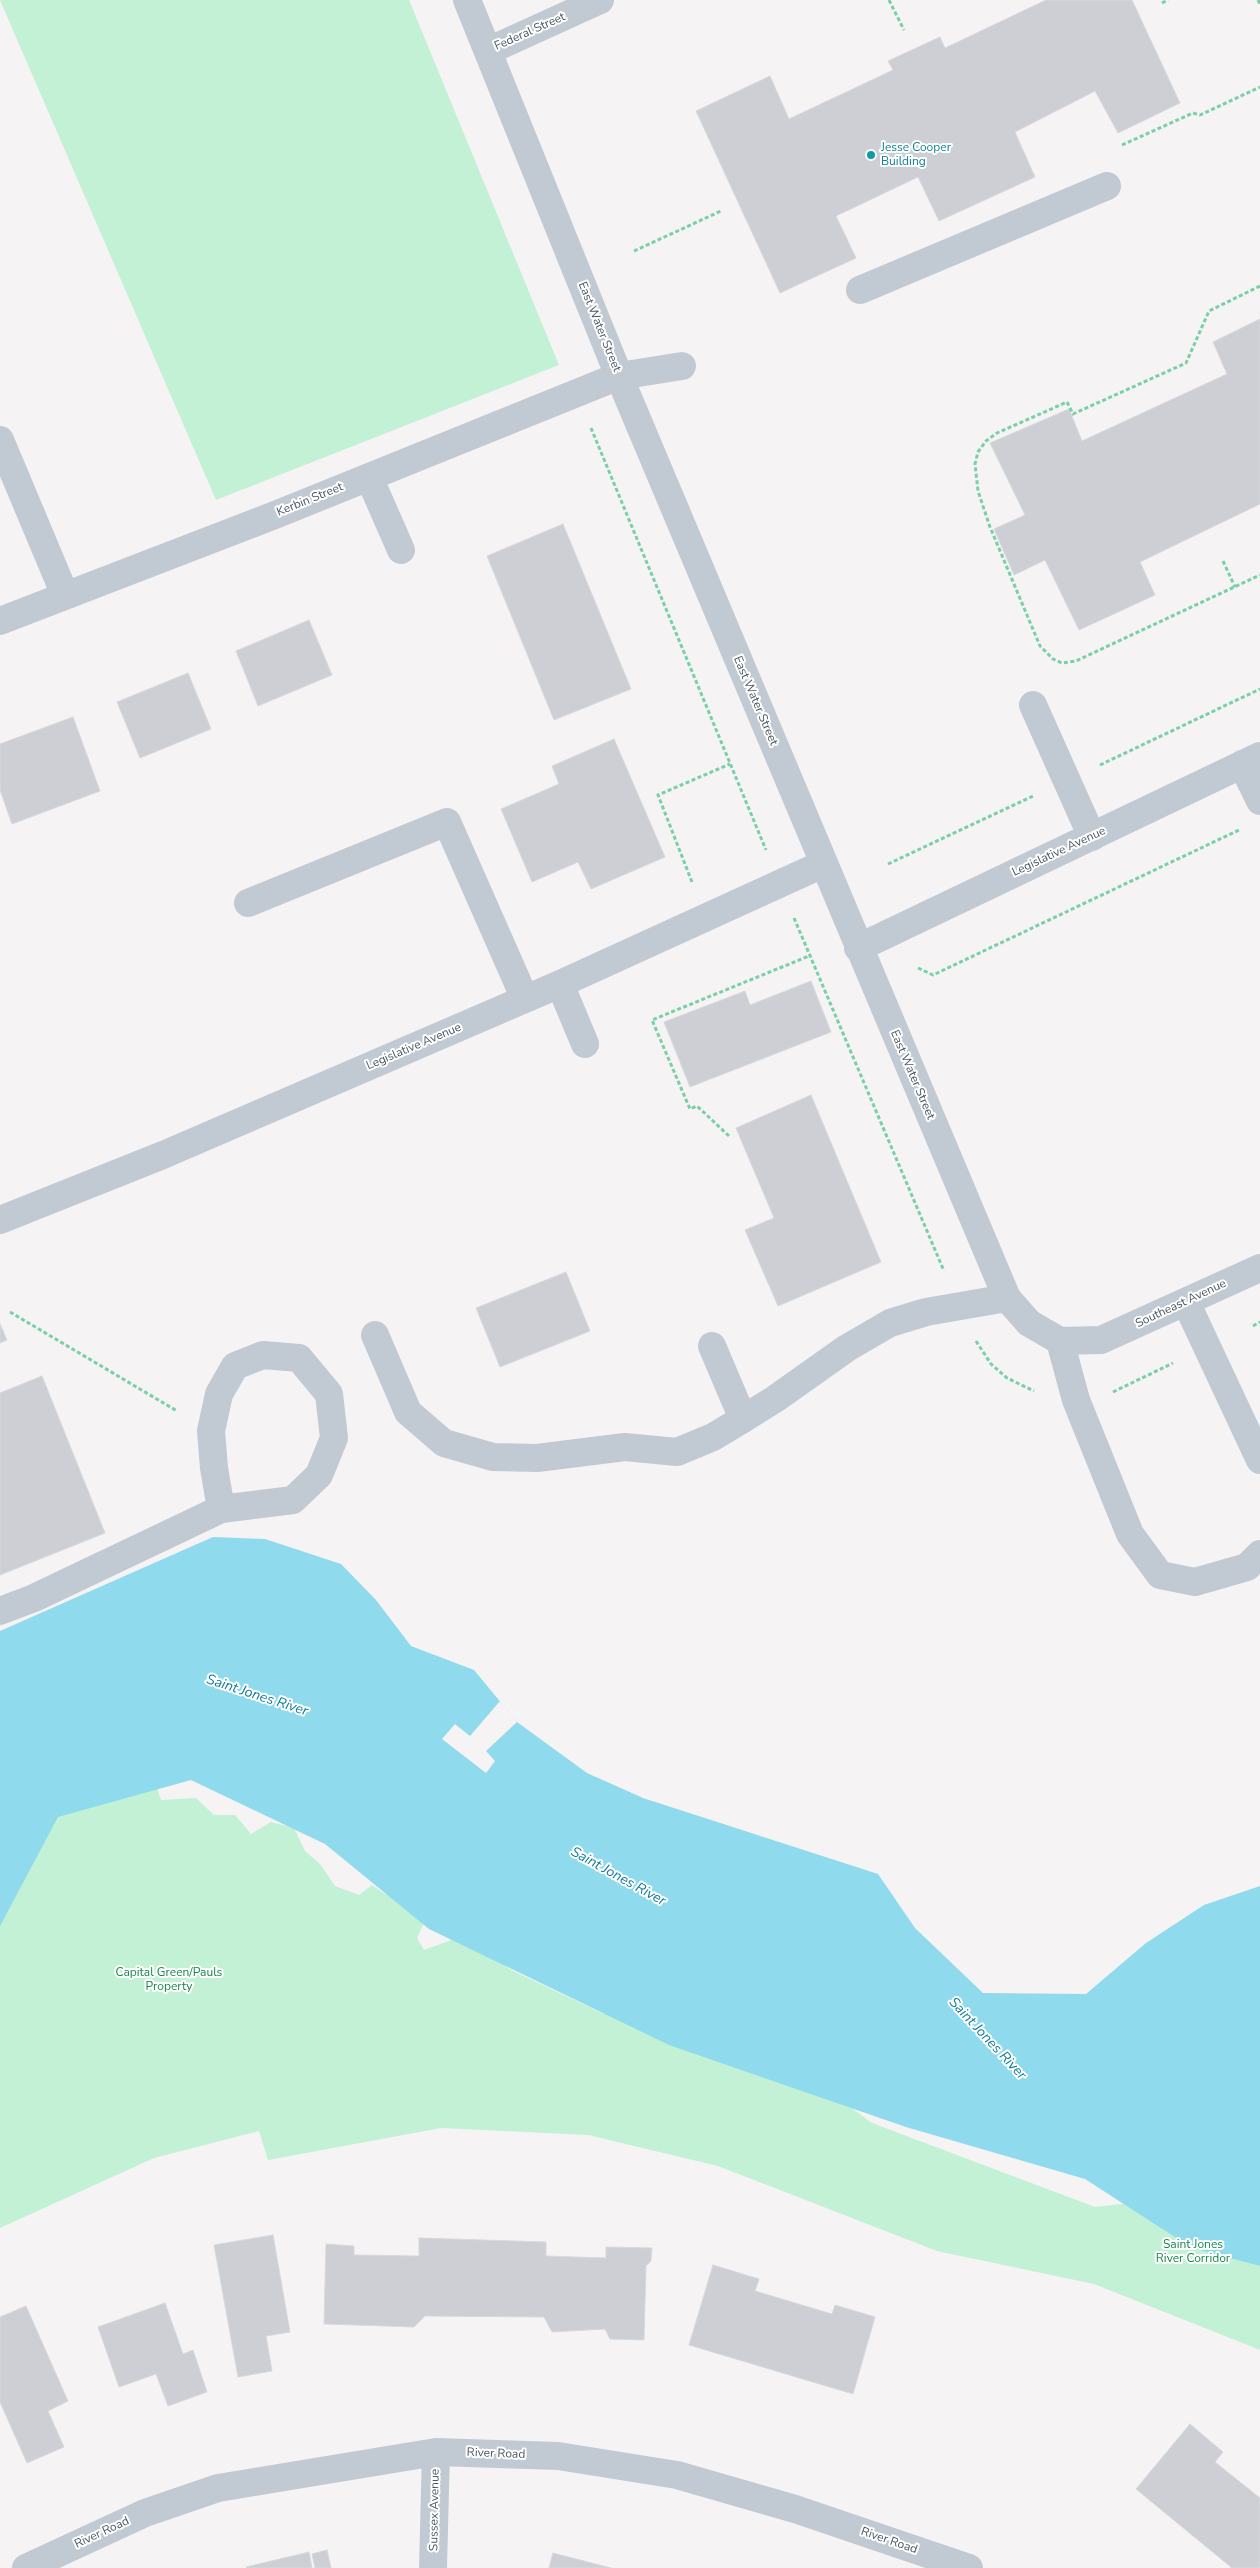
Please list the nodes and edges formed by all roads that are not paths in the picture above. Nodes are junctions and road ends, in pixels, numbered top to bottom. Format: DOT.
graph roads {
  1 [pos="467,0"];
  2 [pos="600,0"];
  3 [pos="488,51"];
  4 [pos="1107,186"];
  5 [pos="860,290"];
  6 [pos="682,366"];
  7 [pos="619,376"];
  8 [pos="0,440"];
  9 [pos="369,477"];
  10 [pos="401,550"];
  11 [pos="64,595"];
  12 [pos="0,621"];
  13 [pos="1033,704"];
  14 [pos="1251,760"];
  15 [pos="1260,801"];
  16 [pos="1092,837"];
  17 [pos="823,864"];
  18 [pos="248,903"];
  19 [pos="858,948"];
  20 [pos="560,984"];
  21 [pos="525,999"];
  22 [pos="585,1044"];
  23 [pos="0,1220"];
  24 [pos="1260,1268"];
  25 [pos="1007,1298"];
  26 [pos="1186,1302"];
  27 [pos="375,1334"];
  28 [pos="1060,1341"];
  29 [pos="712,1346"];
  30 [pos="743,1419"];
  31 [pos="1260,1460"];
  32 [pos="221,1509"];
  33 [pos="1260,1554"];
  34 [pos="0,1610"];
  35 [pos="436,2452"];
  36 [pos="26,2568"];
  37 [pos="433,2568"];
  38 [pos="969,2568"];
  1 -- 3 [label="street, East Water Street"];
  2 -- 3 [label="street, Federal Street"];
  3 -- 7 [label="street, East Water Street"];
  4 -- 5 [label="street"];
  6 -- 7 [label="street, Kerbin Street"];
  7 -- 9 [label="street, Kerbin Street"];
  7 -- 17 [label="street, East Water Street"];
  8 -- 11 [label="street"];
  9 -- 10 [label="street"];
  9 -- 11 [label="street, Kerbin Street"];
  11 -- 12 [label="street, Kerbin Street"];
  13 -- 16 [label="street"];
  14 -- 15 [label="street"];
  14 -- 16 [label="street, Legislative Avenue"];
  16 -- 19 [label="street, Legislative Avenue"];
  17 -- 19 [label="street, East Water Street"];
  17 -- 20 [label="street, Legislative Avenue"];
  18 -- 21 [label="street"];
  19 -- 25 [label="street, East Water Street"];
  20 -- 21 [label="street, Legislative Avenue"];
  20 -- 22 [label="street"];
  21 -- 23 [label="street, Legislative Avenue"];
  24 -- 26 [label="street, Southeast Avenue"];
  25 -- 28 [label="street, East Water Street"];
  25 -- 30 [label="street"];
  26 -- 28 [label="street, Southeast Avenue"];
  26 -- 31 [label="street"];
  27 -- 30 [label="street"];
  28 -- 33 [label="street"];
  29 -- 30 [label="street"];
  32 -- 32 [label="street"];
  32 -- 34 [label="street"];
  35 -- 36 [label="street, River Road"];
  35 -- 37 [label="street, Sussex Avenue"];
  35 -- 38 [label="street, River Road"];
}
